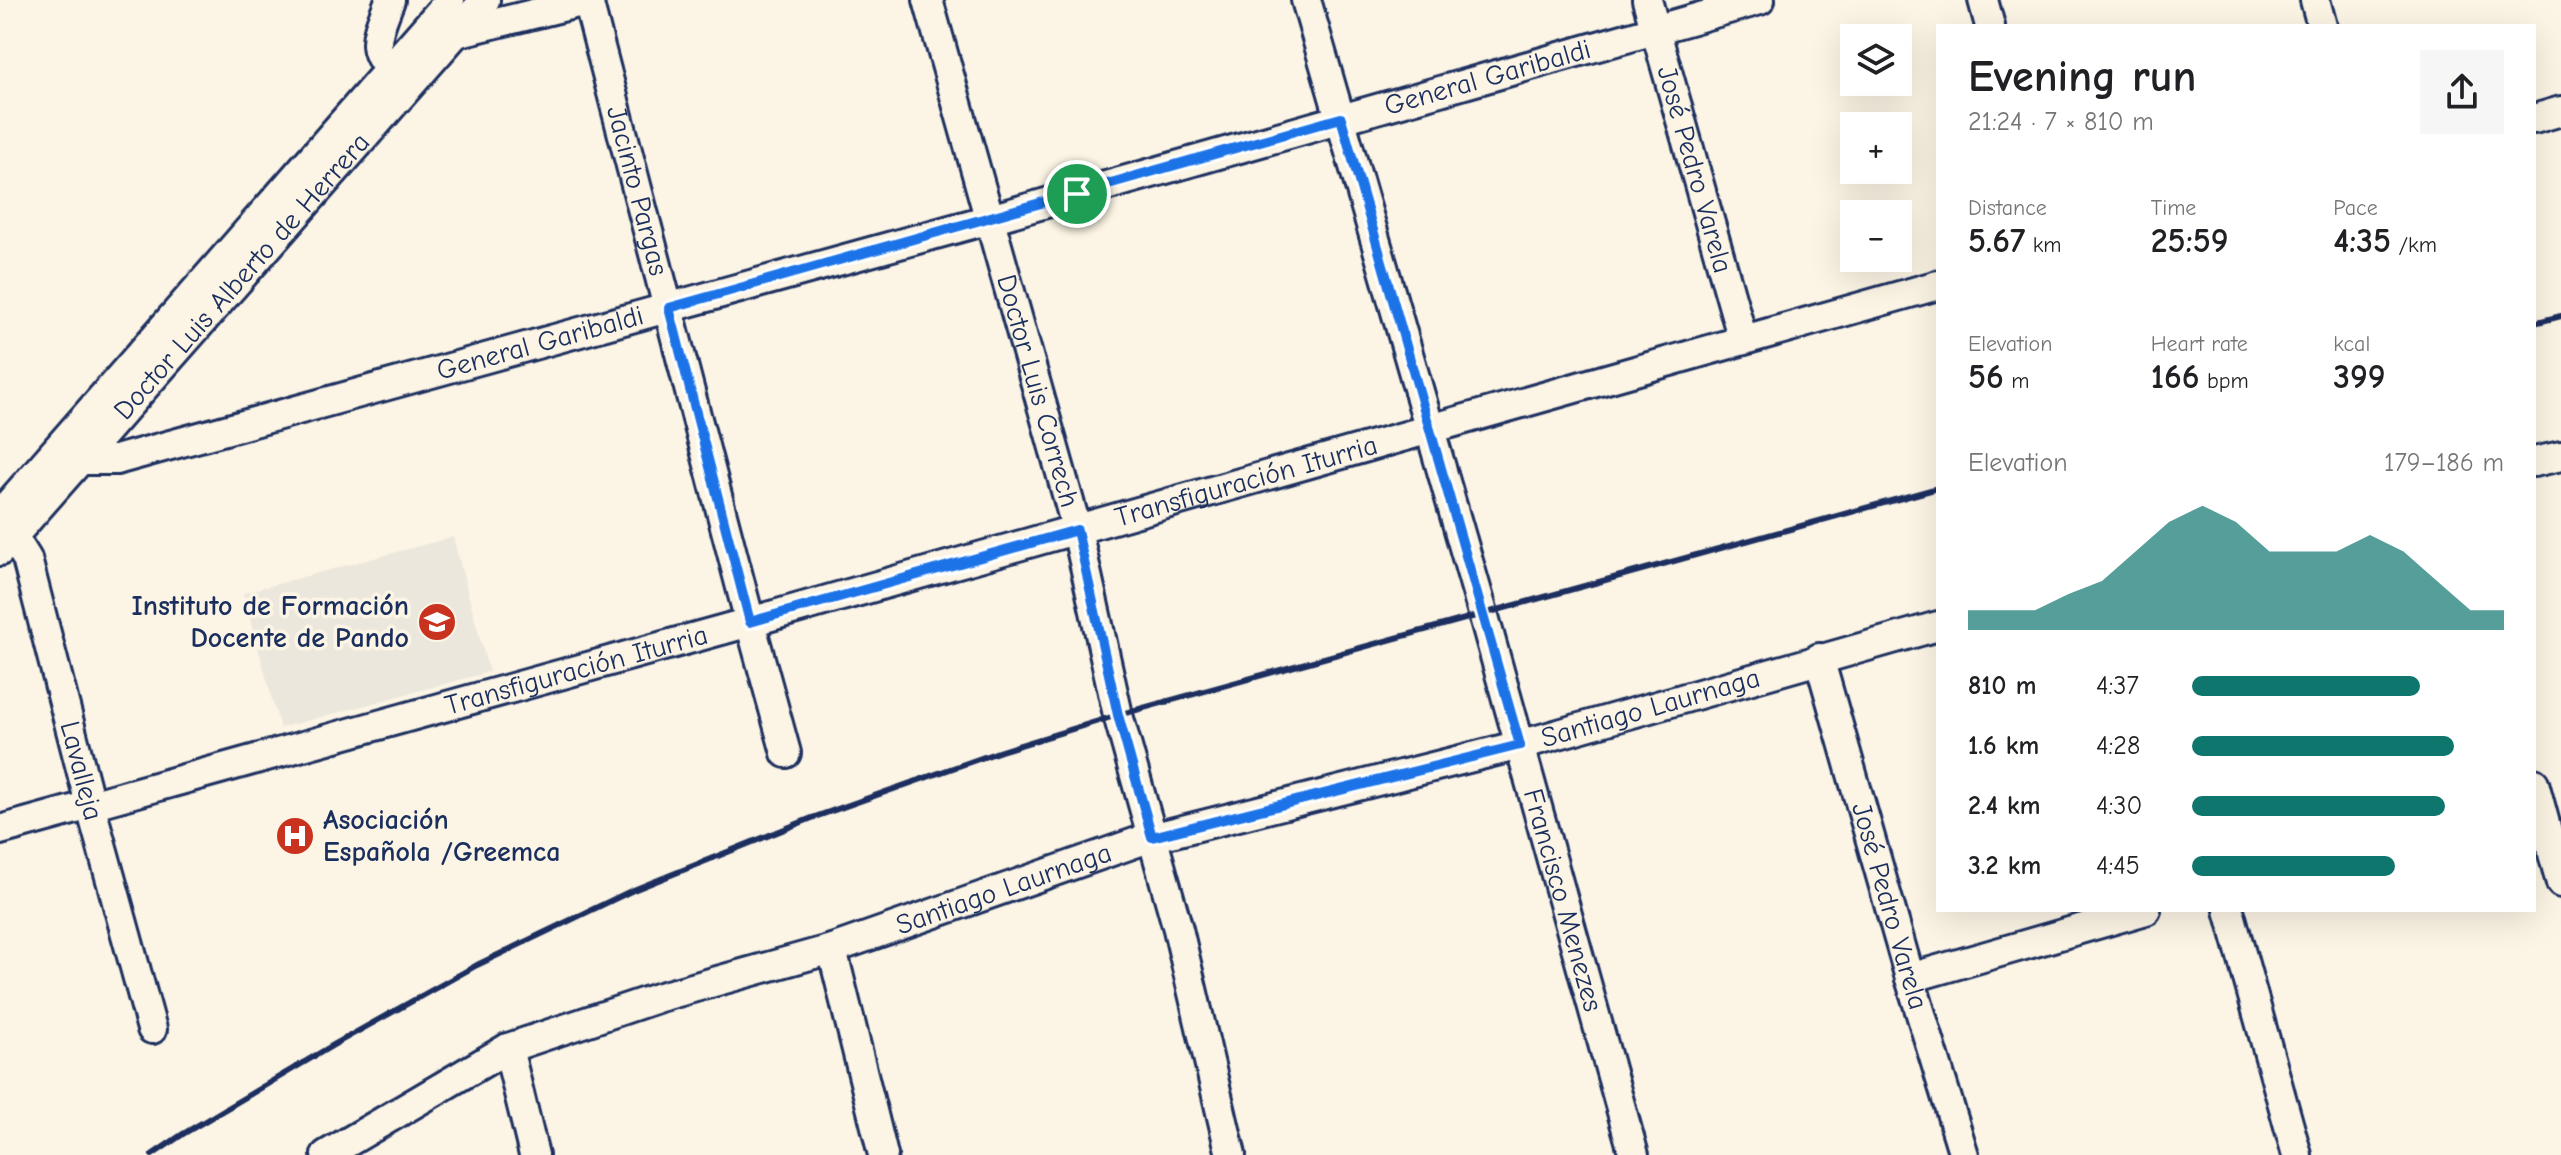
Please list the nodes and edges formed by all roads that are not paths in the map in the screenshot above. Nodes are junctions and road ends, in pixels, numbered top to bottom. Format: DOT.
graph roads {
  1 [pos="390,0"];
  2 [pos="450,0"];
  3 [pos="485,0"];
  4 [pos="589,0"];
  5 [pos="928,0"];
  6 [pos="1306,0"];
  7 [pos="1647,0"];
  8 [pos="1760,0"];
  9 [pos="1983,0"];
  10 [pos="2315,0"];
  11 [pos="1989,24"];
  12 [pos="2321,24"];
  13 [pos="443,28"];
  14 [pos="1655,28"];
  15 [pos="399,78"];
  16 [pos="2561,111"];
  17 [pos="1341,118"];
  18 [pos="2536,118"];
  19 [pos="990,219"];
  20 [pos="1936,286"];
  21 [pos="669,308"];
  22 [pos="1743,340"];
  23 [pos="1430,428"];
  24 [pos="71,452"];
  25 [pos="2561,456"];
  26 [pos="2536,462"];
  27 [pos="3,529"];
  28 [pos="1077,530"];
  29 [pos="750,622"];
  30 [pos="1936,627"];
  31 [pos="1819,658"];
  32 [pos="1520,745"];
  33 [pos="786,753"];
  34 [pos="2542,796"];
  35 [pos="90,804"];
  36 [pos="0,830"];
  37 [pos="1152,837"];
  38 [pos="2561,883"];
  39 [pos="2139,912"];
  40 [pos="2230,912"];
  41 [pos="832,949"];
  42 [pos="1910,978"];
  43 [pos="152,1029"];
  44 [pos="508,1048"];
  45 [pos="326,1155"];
  46 [pos="534,1155"];
  47 [pos="883,1155"];
  48 [pos="1231,1155"];
  49 [pos="1634,1155"];
  50 [pos="1964,1155"];
  51 [pos="2297,1155"];
  1 -- 15 [label="street"];
  2 -- 13 [label="street, Doctor Luis Alberto de Herrera"];
  3 -- 13 [label="street, Doctor Luis Alberto de Herrera"];
  4 -- 13 [label="street"];
  4 -- 21 [label="street, Jacinto Pargas"];
  5 -- 19 [label="street, Doctor Luis Correch"];
  6 -- 17 [label="street, Francisco Menezes"];
  7 -- 14 [label="street, José Pedro Varela"];
  8 -- 14 [label="street, General Garibaldi"];
  9 -- 11 [label="street"];
  10 -- 12 [label="street"];
  13 -- 15 [label="street, Doctor Luis Alberto de Herrera"];
  14 -- 17 [label="street, General Garibaldi"];
  14 -- 22 [label="street, José Pedro Varela"];
  15 -- 24 [label="street, Doctor Luis Alberto de Herrera"];
  16 -- 18 [label="street"];
  17 -- 19 [label="street, General Garibaldi"];
  17 -- 23 [label="street, Francisco Menezes"];
  19 -- 21 [label="street, General Garibaldi"];
  19 -- 28 [label="street, Doctor Luis Correch"];
  20 -- 22 [label="street, Transfiguración Iturria"];
  21 -- 24 [label="street, General Garibaldi"];
  21 -- 29 [label="street, Jacinto Pargas"];
  22 -- 23 [label="street, Transfiguración Iturria"];
  23 -- 28 [label="street, Transfiguración Iturria"];
  23 -- 32 [label="street, Francisco Menezes"];
  24 -- 27 [label="street, Doctor Luis Alberto de Herrera"];
  25 -- 26 [label="street"];
  27 -- 35 [label="street, Lavalleja"];
  28 -- 29 [label="street, Transfiguración Iturria"];
  28 -- 37 [label="street, Doctor Luis Correch"];
  29 -- 33 [label="street, Jacinto Pargas"];
  29 -- 35 [label="street, Transfiguración Iturria"];
  30 -- 31 [label="street, Santiago Laurnaga"];
  31 -- 32 [label="street, Santiago Laurnaga"];
  31 -- 42 [label="street, José Pedro Varela"];
  32 -- 37 [label="street, Santiago Laurnaga"];
  32 -- 49 [label="street, Francisco Menezes"];
  34 -- 38 [label="street"];
  35 -- 36 [label="street, Transfiguración Iturria"];
  35 -- 43 [label="street, Lavalleja"];
  37 -- 41 [label="street, Santiago Laurnaga"];
  37 -- 48 [label="street, Doctor Luis Correch"];
  39 -- 42 [label="street"];
  40 -- 51 [label="street"];
  41 -- 44 [label="street, Santiago Laurnaga"];
  41 -- 47 [label="street"];
  42 -- 50 [label="street, José Pedro Varela"];
  44 -- 45 [label="street, Santiago Laurnaga"];
  44 -- 46 [label="street"];
}
